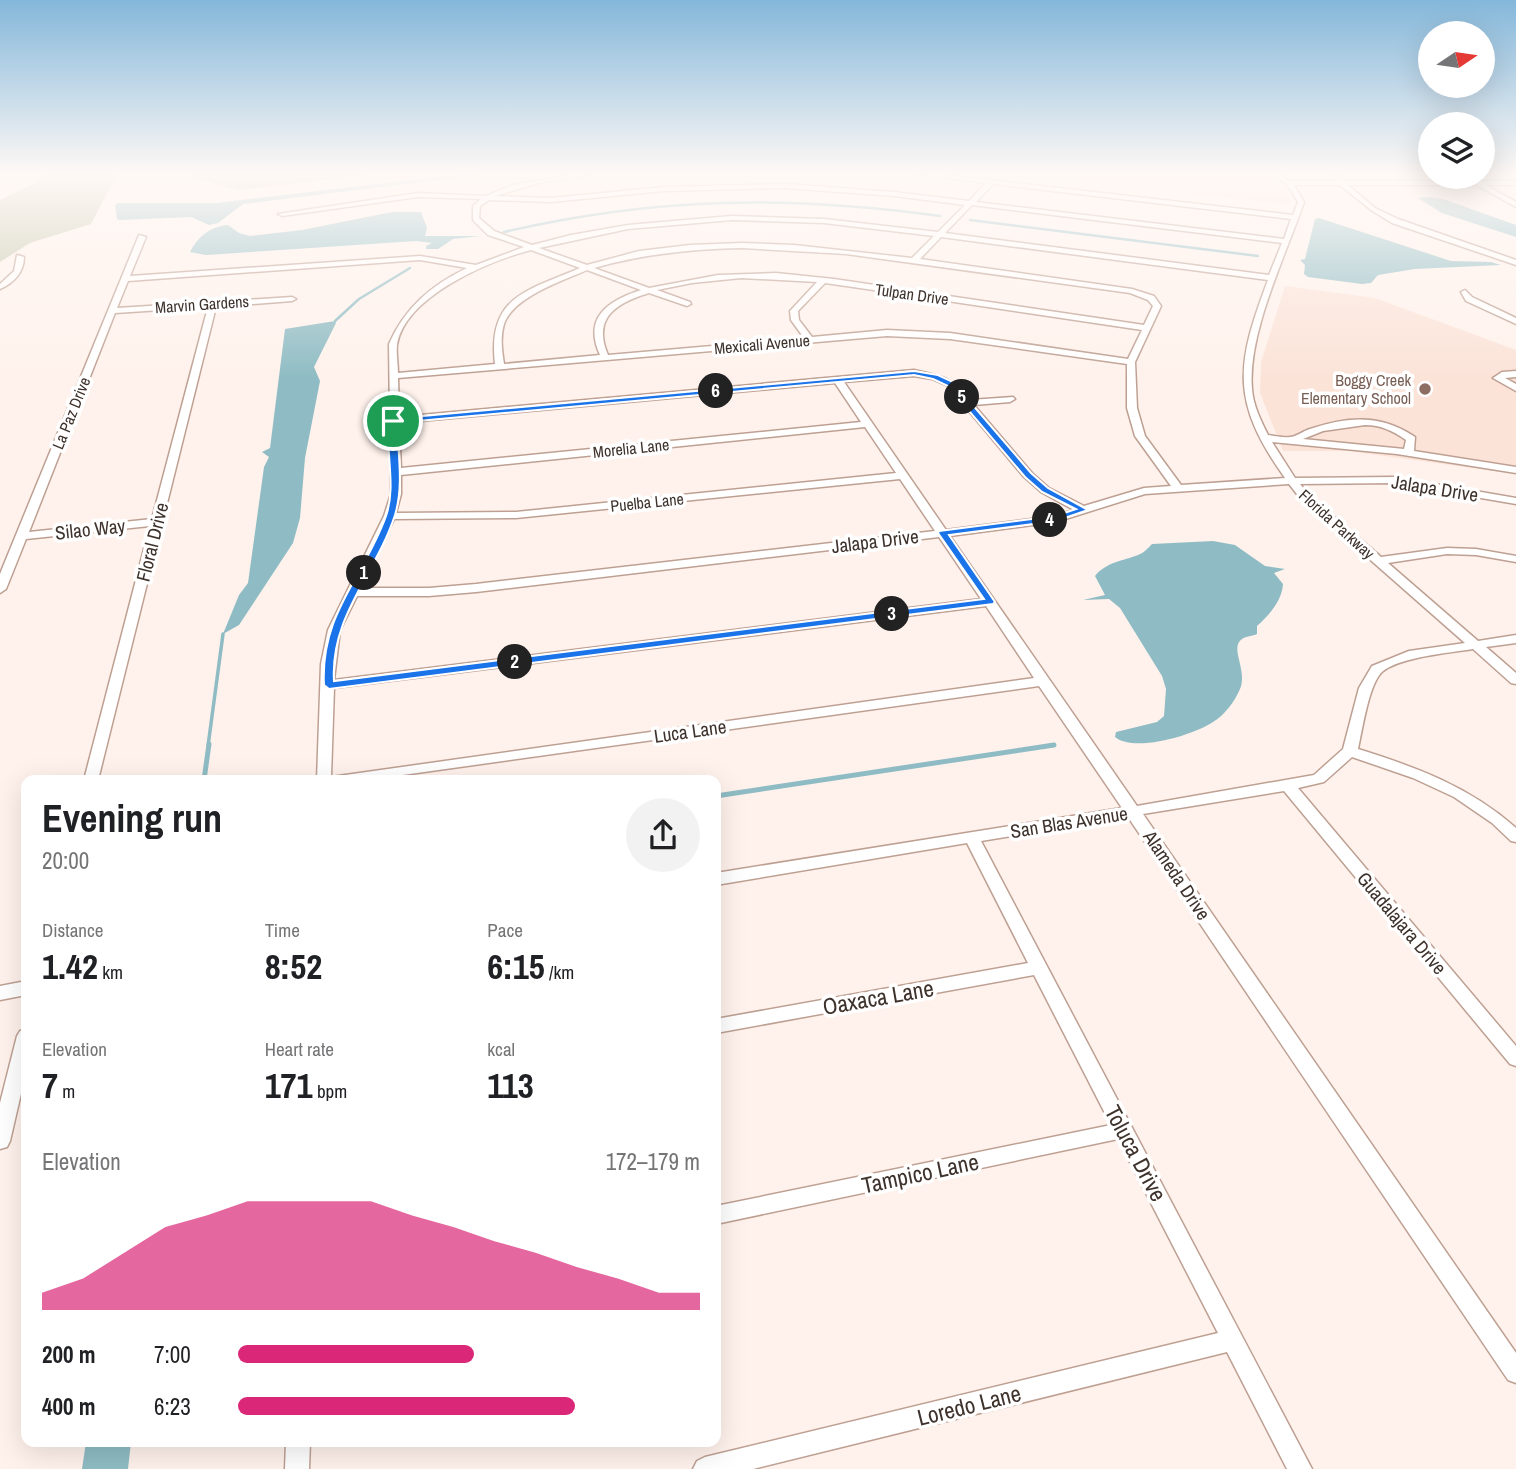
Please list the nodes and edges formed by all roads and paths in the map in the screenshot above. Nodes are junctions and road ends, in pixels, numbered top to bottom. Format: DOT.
graph roads {
  1 [pos="141,241"];
  2 [pos="513,241"];
  3 [pos="562,241"];
  4 [pos="933,241"];
  5 [pos="981,241"];
  6 [pos="1281,241"];
  7 [pos="1285,241"];
  8 [pos="1457,241"];
  9 [pos="531,247"];
  10 [pos="20,257"];
  11 [pos="914,261"];
  12 [pos="1516,262"];
  13 [pos="477,267"];
  14 [pos="587,268"];
  15 [pos="1272,278"];
  16 [pos="126,279"];
  17 [pos="822,281"];
  18 [pos="0,287"];
  19 [pos="647,290"];
  20 [pos="1465,292"];
  21 [pos="292,299"];
  22 [pos="212,303"];
  23 [pos="687,304"];
  24 [pos="112,311"];
  25 [pos="1516,321"];
  26 [pos="1146,328"];
  27 [pos="810,340"];
  28 [pos="606,357"];
  29 [pos="1132,362"];
  30 [pos="500,367"];
  31 [pos="1516,374"];
  32 [pos="392,376"];
  33 [pos="837,379"];
  34 [pos="1516,388"];
  35 [pos="1010,399"];
  36 [pos="967,403"];
  37 [pos="393,421"];
  38 [pos="868,424"];
  39 [pos="1265,438"];
  40 [pos="1296,439"];
  41 [pos="1409,453"];
  42 [pos="1516,470"];
  43 [pos="395,471"];
  44 [pos="903,475"];
  45 [pos="1291,481"];
  46 [pos="1177,487"];
  47 [pos="1516,501"];
  48 [pos="1083,510"];
  49 [pos="390,516"];
  50 [pos="157,522"];
  51 [pos="943,533"];
  52 [pos="22,536"];
  53 [pos="1516,559"];
  54 [pos="1378,561"];
  55 [pos="0,589"];
  56 [pos="355,592"];
  57 [pos="990,602"];
  58 [pos="1516,639"];
  59 [pos="1475,645"];
  60 [pos="1516,680"];
  61 [pos="1044,681"];
  62 [pos="329,685"];
  63 [pos="1350,751"];
  64 [pos="92,775"];
  65 [pos="324,775"];
  66 [pos="373,775"];
  67 [pos="1288,786"];
  68 [pos="1134,812"];
  69 [pos="971,837"];
  70 [pos="1516,837"];
  71 [pos="721,877"];
  72 [pos="1039,968"];
  73 [pos="21,989"];
  74 [pos="0,993"];
  75 [pos="721,1026"];
  76 [pos="21,1056"];
  77 [pos="1516,1059"];
  78 [pos="1124,1130"];
  79 [pos="0,1141"];
  80 [pos="721,1214"];
  81 [pos="1234,1340"];
  82 [pos="1516,1372"];
  83 [pos="298,1447"];
  84 [pos="297,1469"];
  85 [pos="705,1469"];
  86 [pos="1300,1469"];
  1 -- 16 [label="street, La Paz Drive"];
  2 -- 9 [label="street"];
  3 -- 9 [label="street"];
  4 -- 11 [label="street"];
  5 -- 15 [label="street"];
  6 -- 7 [label="street"];
  7 -- 15 [label="street, Florida Parkway"];
  8 -- 12 [label="street"];
  9 -- 13 [label="street"];
  9 -- 14 [label="street"];
  10 -- 18 [label="street"];
  11 -- 14 [label="street"];
  11 -- 26 [label="street"];
  13 -- 16 [label="street"];
  13 -- 32 [label="street"];
  14 -- 19 [label="street"];
  14 -- 30 [label="street"];
  15 -- 39 [label="street, Florida Parkway"];
  16 -- 24 [label="street, La Paz Drive"];
  17 -- 19 [label="street, Tulpan Drive"];
  17 -- 26 [label="street, Tulpan Drive"];
  17 -- 27 [label="street"];
  19 -- 23 [label="street"];
  19 -- 28 [label="street, Tulpan Drive"];
  20 -- 25 [label="street"];
  21 -- 22 [label="street, Marvin Gardens"];
  22 -- 24 [label="street, Marvin Gardens"];
  22 -- 50 [label="street, Floral Drive"];
  24 -- 52 [label="street, La Paz Drive"];
  26 -- 29 [label="street"];
  27 -- 28 [label="street, Mexicali Avenue"];
  27 -- 29 [label="street, Mexicali Avenue"];
  28 -- 30 [label="street, Mexicali Avenue"];
  29 -- 46 [label="street"];
  30 -- 32 [label="street, Mexicali Avenue"];
  31 -- 34 [label="street"];
  32 -- 37 [label="street"];
  33 -- 36 [label="street"];
  33 -- 37 [label="street"];
  33 -- 38 [label="street, Alameda Drive"];
  35 -- 36 [label="street"];
  36 -- 48 [label="street"];
  37 -- 43 [label="street"];
  38 -- 43 [label="street, Morelia Lane"];
  38 -- 44 [label="street, Alameda Drive"];
  39 -- 40 [label="street"];
  39 -- 45 [label="street, Florida Parkway"];
  40 -- 41 [label="street"];
  40 -- 41 [label="street"];
  41 -- 42 [label="street"];
  43 -- 49 [label="street"];
  44 -- 49 [label="street, Puelba Lane"];
  44 -- 51 [label="street, Alameda Drive"];
  45 -- 46 [label="street, Jalapa Drive"];
  45 -- 47 [label="street, Jalapa Drive"];
  45 -- 54 [label="street, Florida Parkway"];
  46 -- 48 [label="street, Jalapa Drive"];
  48 -- 51 [label="street, Jalapa Drive"];
  49 -- 56 [label="street"];
  50 -- 52 [label="street, Silao Way"];
  50 -- 64 [label="street, Floral Drive"];
  51 -- 56 [label="street, Jalapa Drive"];
  51 -- 57 [label="street, Alameda Drive"];
  52 -- 55 [label="street, La Paz Drive"];
  53 -- 54 [label="street"];
  54 -- 59 [label="street, Florida Parkway"];
  56 -- 62 [label="street"];
  57 -- 61 [label="street, Alameda Drive"];
  57 -- 62 [label="street"];
  58 -- 59 [label="street"];
  59 -- 60 [label="street, Florida Parkway"];
  59 -- 63 [label="street"];
  61 -- 66 [label="street, Luca Lane"];
  61 -- 68 [label="street, Alameda Drive"];
  62 -- 65 [label="street"];
  63 -- 67 [label="street, San Blas Avenue"];
  63 -- 70 [label="street"];
  67 -- 68 [label="street, San Blas Avenue"];
  67 -- 77 [label="street, Guadalajara Drive"];
  68 -- 69 [label="street, San Blas Avenue"];
  68 -- 82 [label="street, Alameda Drive"];
  69 -- 71 [label="street, San Blas Avenue"];
  69 -- 72 [label="street, Toluca Drive"];
  72 -- 75 [label="street, Oaxaca Lane"];
  72 -- 78 [label="street, Toluca Drive"];
  73 -- 74 [label="street"];
  76 -- 79 [label="street"];
  78 -- 80 [label="street, Tampico Lane"];
  78 -- 81 [label="street, Toluca Drive"];
  81 -- 85 [label="street, Loredo Lane"];
  81 -- 86 [label="street, Toluca Drive"];
  83 -- 84 [label="street"];
}
